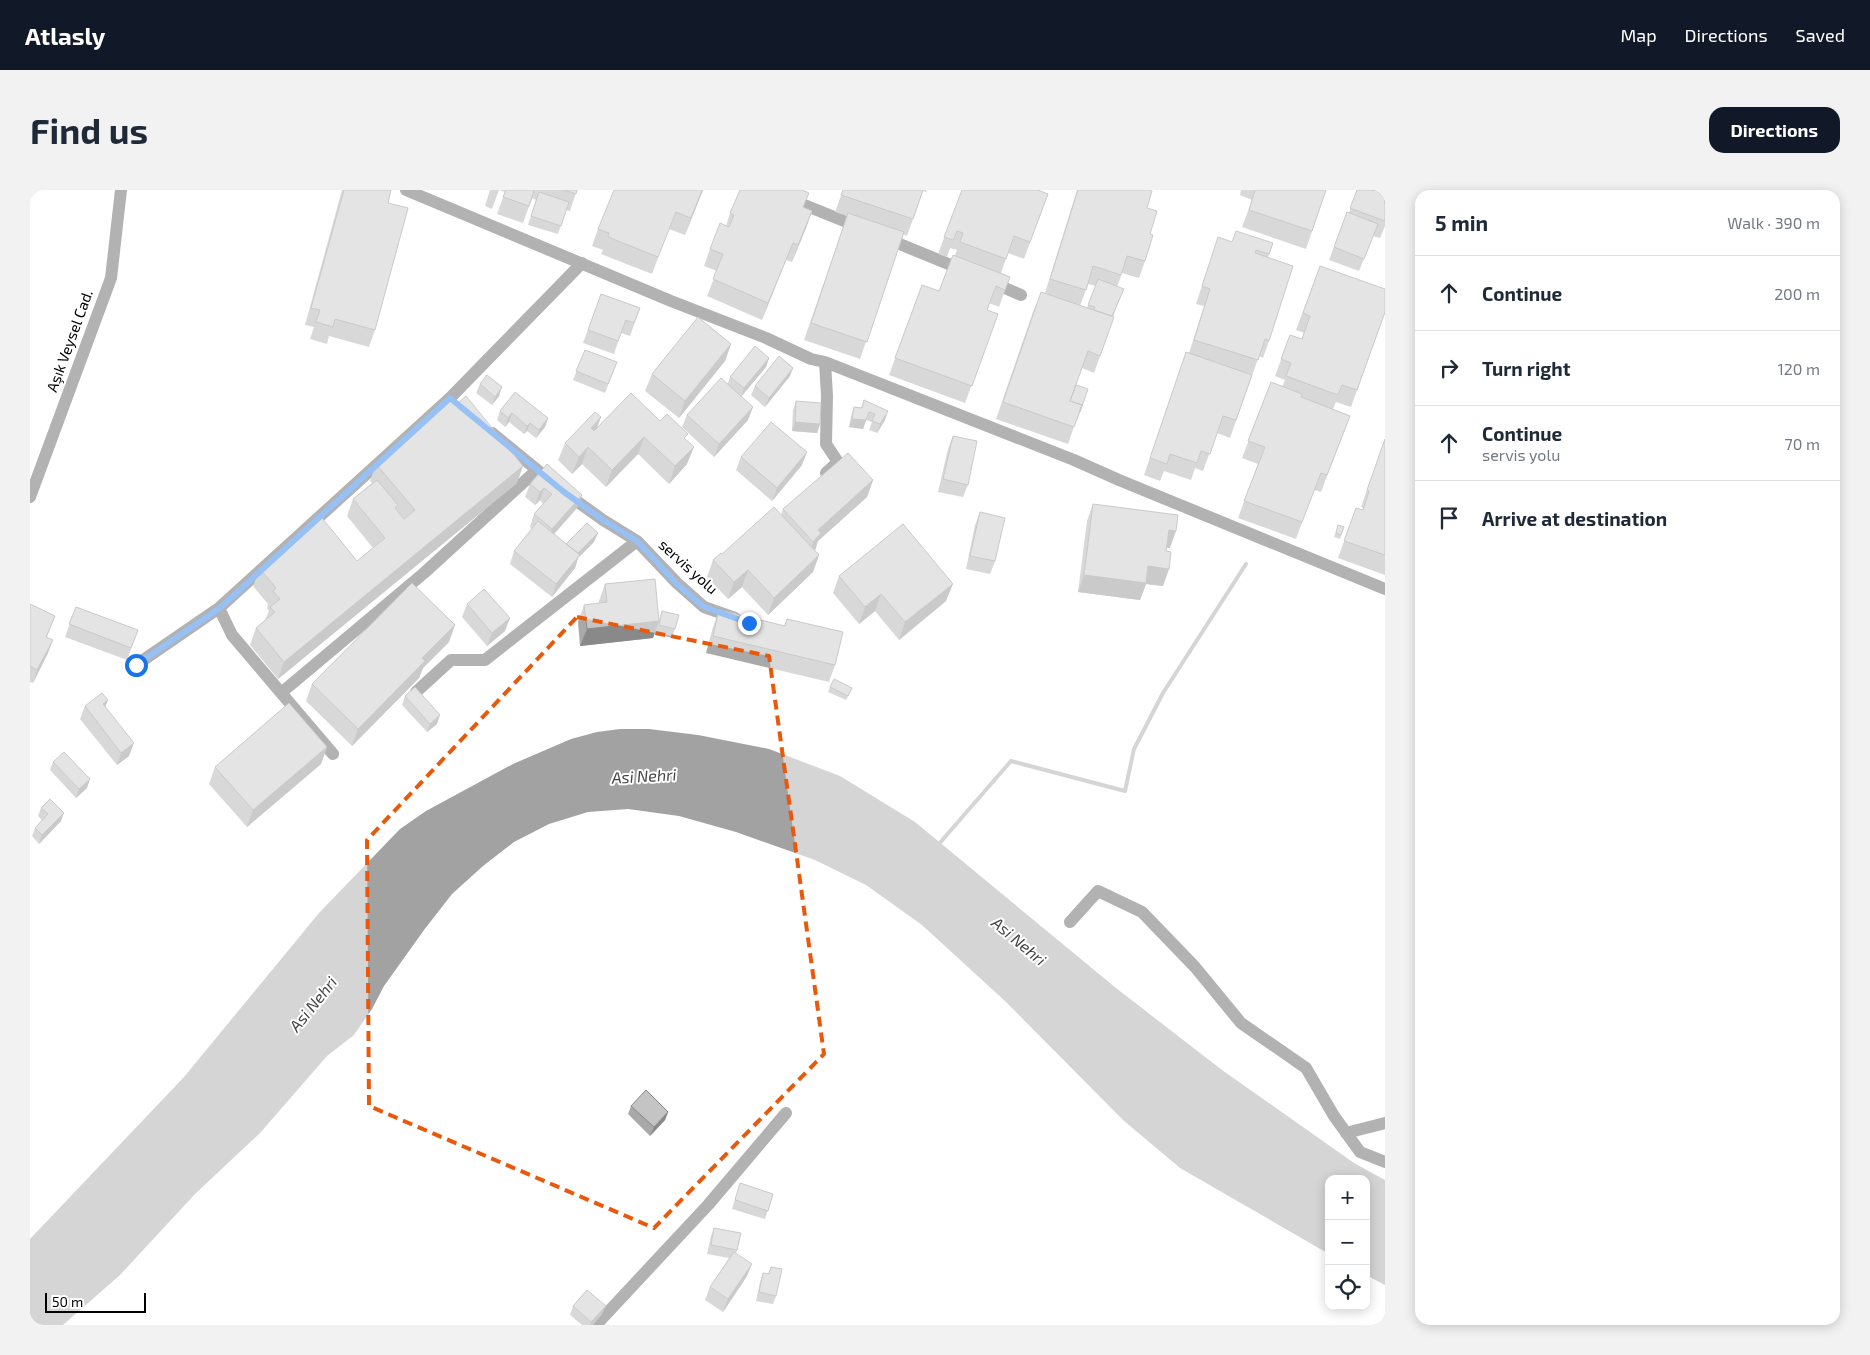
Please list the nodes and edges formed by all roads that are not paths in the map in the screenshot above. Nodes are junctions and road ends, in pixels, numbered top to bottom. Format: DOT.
graph roads {
  1 [pos="121,190"];
  2 [pos="406,190"];
  3 [pos="767,190"];
  4 [pos="582,263"];
  5 [pos="1021,295"];
  6 [pos="825,362"];
  7 [pos="479,422"];
  8 [pos="537,470"];
  9 [pos="817,482"];
  10 [pos="30,498"];
  11 [pos="637,541"];
  12 [pos="1385,589"];
  13 [pos="220,608"];
  14 [pos="749,623"];
  15 [pos="136,665"];
  16 [pos="416,692"];
  17 [pos="281,693"];
  18 [pos="333,754"];
  19 [pos="1070,922"];
  20 [pos="786,1113"];
  21 [pos="1385,1124"];
  22 [pos="1346,1133"];
  23 [pos="1385,1162"];
  24 [pos="596,1325"];
  1 -- 10 [label="street, Aşık Veysel Cad."];
  2 -- 4 [label="street"];
  3 -- 5 [label="street"];
  4 -- 6 [label="street"];
  4 -- 13 [label="street"];
  6 -- 9 [label="street"];
  6 -- 12 [label="street"];
  7 -- 8 [label="street, servis yolu"];
  8 -- 11 [label="street, servis yolu"];
  8 -- 17 [label="street"];
  11 -- 14 [label="street, servis yolu"];
  11 -- 16 [label="street"];
  13 -- 15 [label="street"];
  13 -- 17 [label="street"];
  17 -- 18 [label="street"];
  19 -- 22 [label="street"];
  20 -- 24 [label="street"];
  21 -- 22 [label="street"];
  22 -- 23 [label="street"];
}
